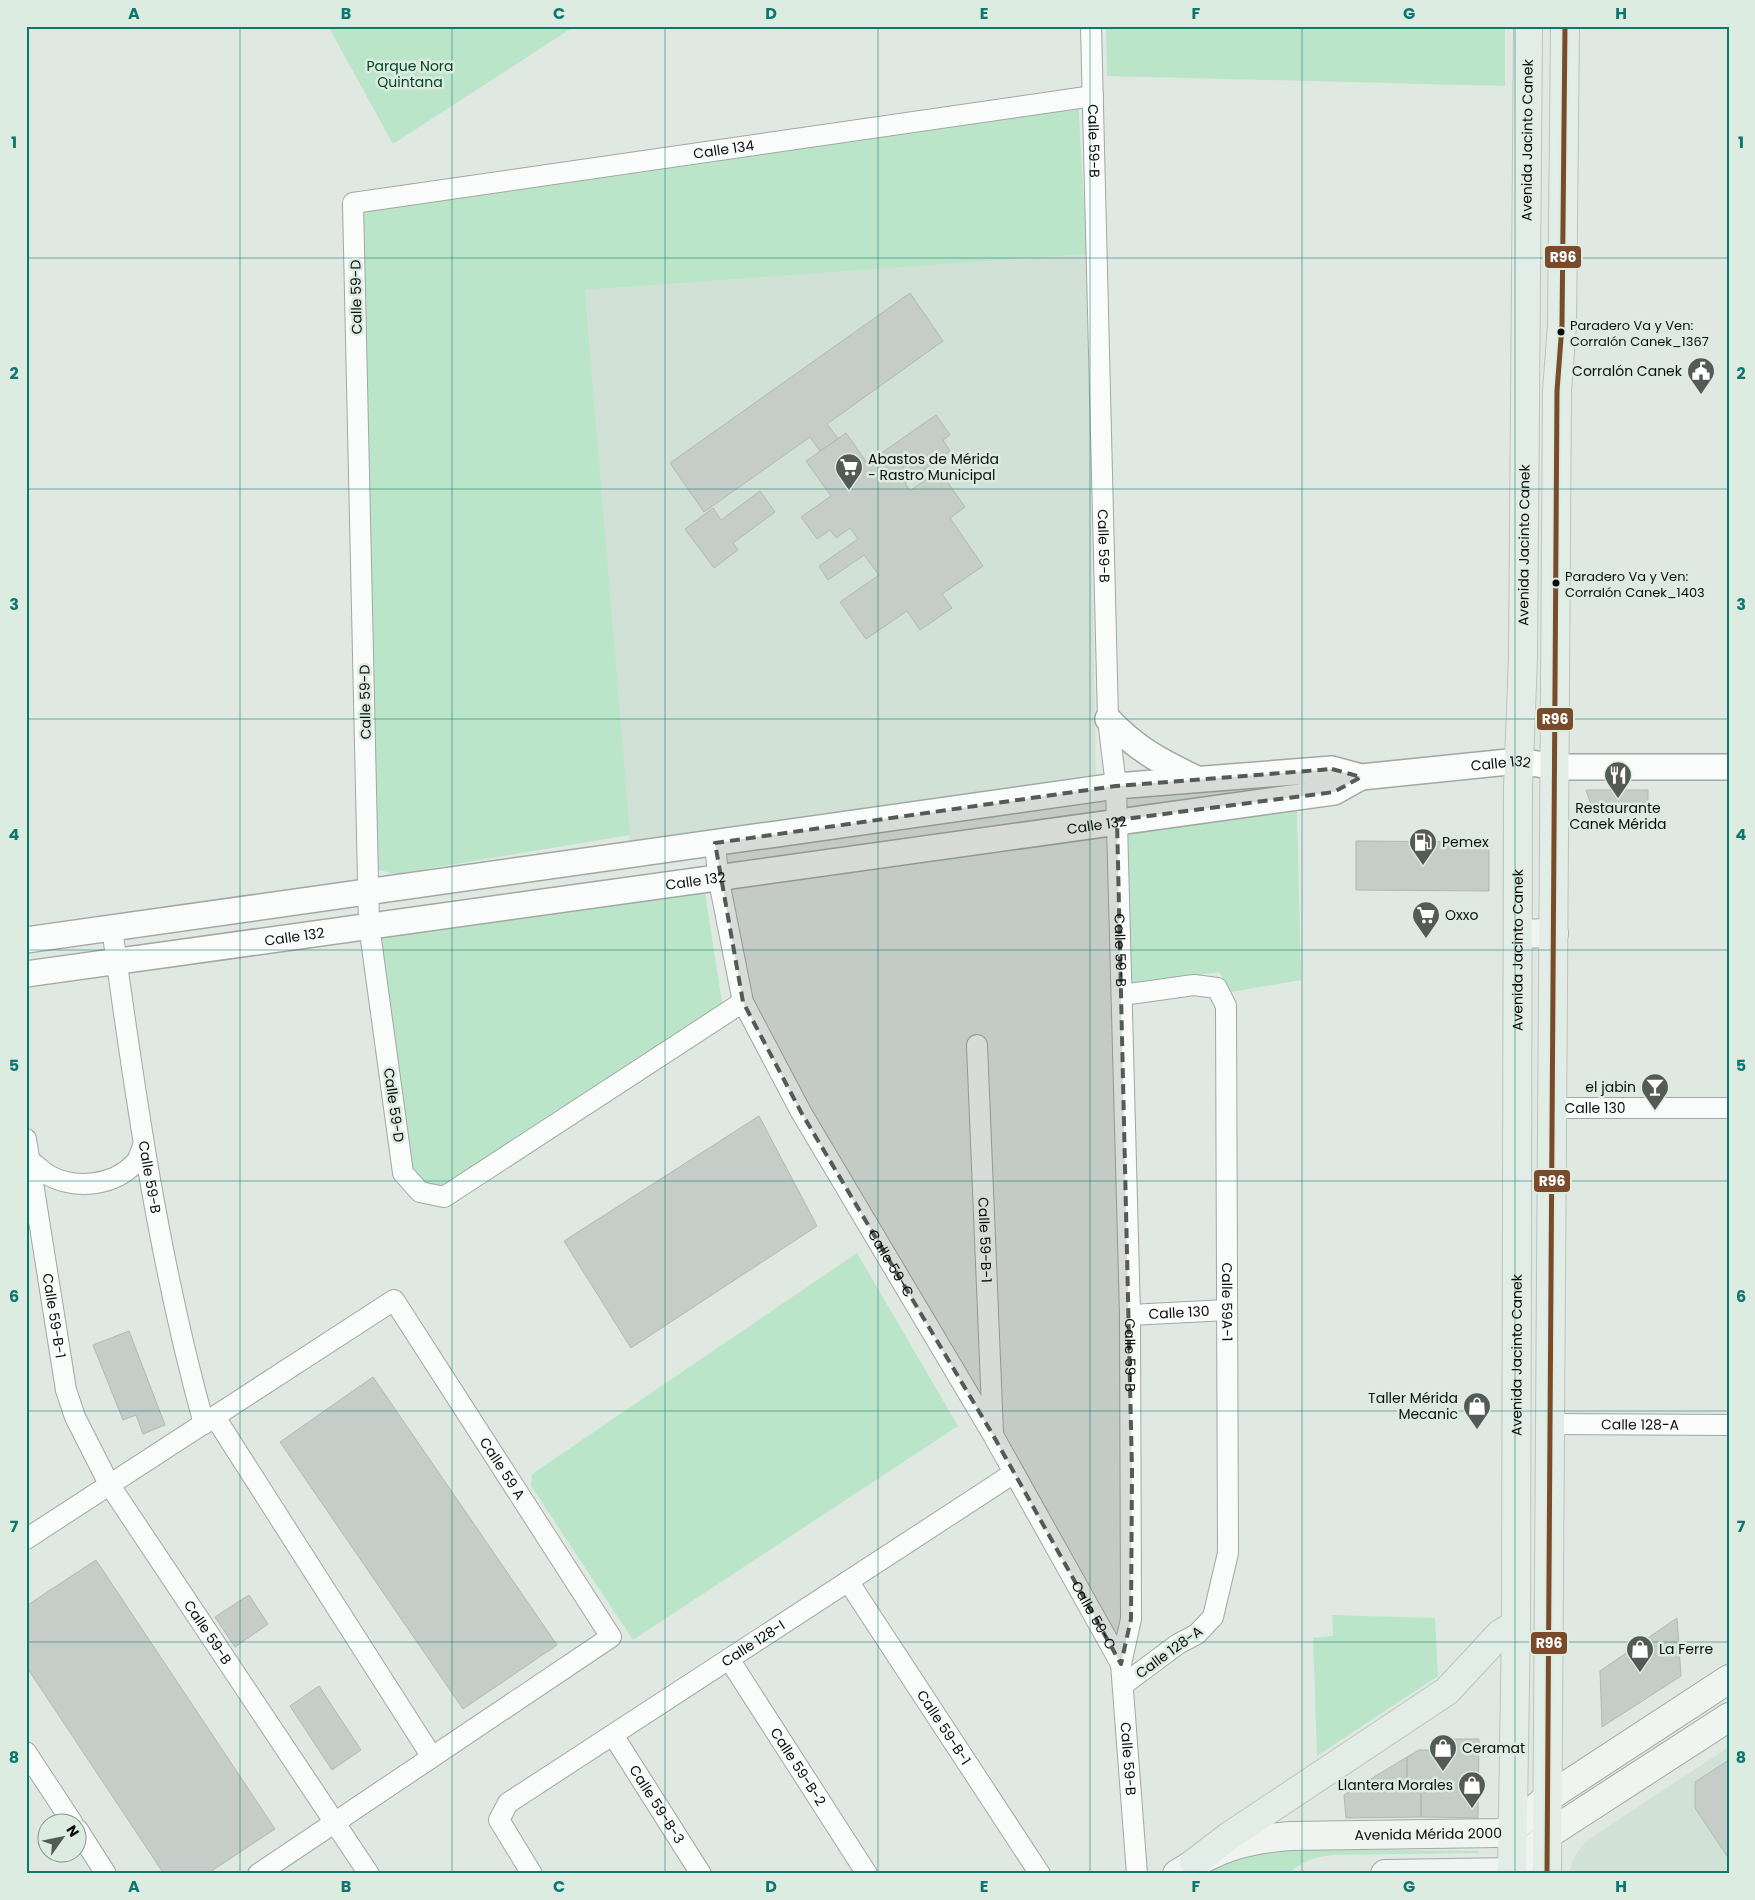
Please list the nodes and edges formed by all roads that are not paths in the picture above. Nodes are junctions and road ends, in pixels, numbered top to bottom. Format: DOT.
graph roads {
  1 [pos="1091,26"];
  2 [pos="1528,26"];
  3 [pos="1565,26"];
  4 [pos="1093,96"];
  5 [pos="353,203"];
  6 [pos="1556,660"];
  7 [pos="1523,661"];
  8 [pos="1108,719"];
  9 [pos="1518,761"];
  10 [pos="1556,767"];
  11 [pos="1729,767"];
  12 [pos="1361,776"];
  13 [pos="1199,780"];
  14 [pos="1116,786"];
  15 [pos="1117,820"];
  16 [pos="715,843"];
  17 [pos="718,876"];
  18 [pos="369,892"];
  19 [pos="369,926"];
  20 [pos="112,928"];
  21 [pos="1518,934"];
  22 [pos="1554,934"];
  23 [pos="26,940"];
  24 [pos="116,961"];
  25 [pos="26,974"];
  26 [pos="1122,995"];
  27 [pos="743,1002"];
  28 [pos="977,1046"];
  29 [pos="1553,1108"];
  30 [pos="1729,1108"];
  31 [pos="26,1139"];
  32 [pos="143,1146"];
  33 [pos="30,1161"];
  34 [pos="1227,1310"];
  35 [pos="1130,1314"];
  36 [pos="210,1421"];
  37 [pos="1550,1424"];
  38 [pos="1729,1425"];
  39 [pos="993,1435"];
  40 [pos="1014,1473"];
  41 [pos="109,1484"];
  42 [pos="26,1539"];
  43 [pos="848,1581"];
  44 [pos="1214,1617"];
  45 [pos="1516,1624"];
  46 [pos="729,1659"];
  47 [pos="1121,1664"];
  48 [pos="1729,1680"];
  49 [pos="1123,1685"];
  50 [pos="1729,1717"];
  51 [pos="613,1734"];
  52 [pos="26,1752"];
  53 [pos="432,1757"];
  54 [pos="1547,1798"];
  55 [pos="65,1812"];
  56 [pos="336,1822"];
  57 [pos="1512,1830"];
  58 [pos="1547,1835"];
  59 [pos="88,1846"];
  60 [pos="1185,1868"];
  61 [pos="1512,1873"];
  62 [pos="106,1874"];
  63 [pos="258,1874"];
  64 [pos="370,1874"];
  65 [pos="532,1874"];
  66 [pos="701,1874"];
  67 [pos="867,1874"];
  68 [pos="1040,1874"];
  69 [pos="1136,1874"];
  70 [pos="1385,1874"];
  71 [pos="1547,1874"];
  1 -- 4 [label="street, Calle 59-B"];
  2 -- 7 [label="main road, Avenida Jacinto Canek"];
  3 -- 6 [label="main road"];
  4 -- 5 [label="street, Calle 134"];
  4 -- 8 [label="street, Calle 59-B"];
  5 -- 18 [label="street, Calle 59-D"];
  6 -- 7 [label="main road"];
  6 -- 10 [label="main road"];
  7 -- 9 [label="main road, Avenida Jacinto Canek"];
  8 -- 13 [label="street"];
  8 -- 14 [label="street, Calle 59-B"];
  9 -- 10 [label="street, Calle 132"];
  9 -- 12 [label="street, Calle 132"];
  9 -- 21 [label="main road, Avenida Jacinto Canek"];
  10 -- 11 [label="street, Calle 132"];
  10 -- 22 [label="main road"];
  12 -- 13 [label="street, Calle 132"];
  12 -- 15 [label="street, Calle 132"];
  13 -- 14 [label="street, Calle 132"];
  14 -- 15 [label="street, Calle 59-B"];
  14 -- 16 [label="street, Calle 132"];
  15 -- 17 [label="street, Calle 132"];
  15 -- 26 [label="street, Calle 59-B"];
  16 -- 17 [label="street, Calle 59-C"];
  16 -- 18 [label="street, Calle 132"];
  17 -- 19 [label="street, Calle 132"];
  17 -- 27 [label="street, Calle 59-C"];
  18 -- 19 [label="street, Calle 59-D"];
  18 -- 20 [label="street, Calle 132"];
  19 -- 24 [label="street, Calle 132"];
  19 -- 27 [label="street, Calle 59-D"];
  20 -- 23 [label="street, Calle 132"];
  20 -- 24 [label="street, Calle 59-B"];
  21 -- 22 [label="main road"];
  21 -- 45 [label="main road, Avenida Jacinto Canek"];
  22 -- 29 [label="main road"];
  24 -- 25 [label="street, Calle 132"];
  24 -- 32 [label="street, Calle 59-B"];
  26 -- 34 [label="street, Calle 59A-1"];
  26 -- 35 [label="street, Calle 59-B"];
  27 -- 39 [label="street, Calle 59-C"];
  28 -- 39 [label="street, Calle 59-B-1"];
  29 -- 30 [label="street, Calle 130"];
  29 -- 37 [label="main road"];
  31 -- 33 [label="street, Calle 59-B-1"];
  32 -- 33 [label="street"];
  32 -- 36 [label="street, Calle 59-B"];
  33 -- 41 [label="street, Calle 59-B-1"];
  34 -- 35 [label="street, Calle 130"];
  34 -- 44 [label="street, Calle 59A-1"];
  35 -- 47 [label="street, Calle 59-B"];
  36 -- 41 [label="street"];
  36 -- 53 [label="street, Calle 59-B"];
  36 -- 53 [label="street, Calle 59 A"];
  37 -- 38 [label="street, Calle 128-A"];
  37 -- 54 [label="main road"];
  39 -- 40 [label="street, Calle 59-C"];
  40 -- 43 [label="street, Calle 128-I"];
  40 -- 47 [label="street, Calle 59-C"];
  41 -- 42 [label="street"];
  41 -- 56 [label="street, Calle 59-B"];
  43 -- 46 [label="street, Calle 128-I"];
  43 -- 68 [label="street, Calle 59-B-1"];
  44 -- 49 [label="street, Calle 128-A"];
  45 -- 57 [label="main road, Avenida Jacinto Canek"];
  45 -- 60 [label="main road"];
  46 -- 51 [label="street, Calle 128-I"];
  46 -- 67 [label="street, Calle 59-B-2"];
  47 -- 49 [label="street, Calle 59-B"];
  48 -- 54 [label="main road, Avenida Mérida 2000"];
  49 -- 69 [label="street, Calle 59-B"];
  50 -- 58 [label="main road"];
  51 -- 65 [label="street, Calle 128-I"];
  51 -- 66 [label="street, Calle 59-B-3"];
  52 -- 55 [label="street"];
  53 -- 56 [label="street"];
  54 -- 57 [label="main road, Avenida Mérida 2000"];
  54 -- 58 [label="main road"];
  56 -- 63 [label="street"];
  56 -- 64 [label="street, Calle 59-B"];
  57 -- 60 [label="main road, Avenida Mérida 2000"];
  57 -- 61 [label="main road, Avenida Jacinto Canek"];
  58 -- 61 [label="main road"];
  58 -- 71 [label="main road"];
  59 -- 62 [label="street"];
  61 -- 70 [label="main road"];
}
